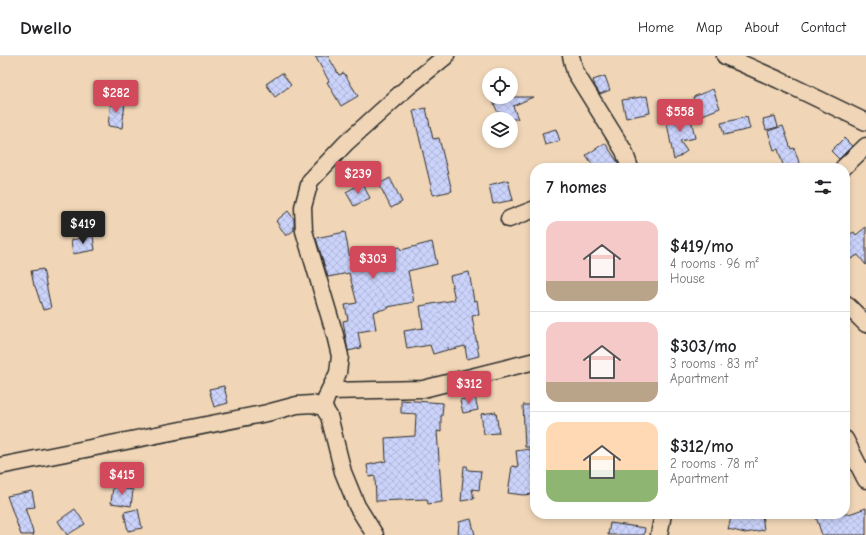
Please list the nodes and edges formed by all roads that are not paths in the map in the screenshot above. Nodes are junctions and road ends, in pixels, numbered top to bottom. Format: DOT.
graph roads {
  1 [pos="446,56"];
  2 [pos="571,56"];
  3 [pos="725,56"];
  4 [pos="866,122"];
  5 [pos="866,146"];
  6 [pos="628,163"];
  7 [pos="848,163"];
  8 [pos="530,211"];
  9 [pos="509,219"];
  10 [pos="850,308"];
  11 [pos="866,324"];
  12 [pos="530,362"];
  13 [pos="329,391"];
  14 [pos="323,407"];
  15 [pos="850,449"];
  16 [pos="0,466"];
  17 [pos="866,480"];
  18 [pos="662,519"];
  19 [pos="375,535"];
  20 [pos="659,535"];
  1 -- 13 [label="street"];
  2 -- 6 [label="street"];
  3 -- 4 [label="street"];
  5 -- 7 [label="street"];
  8 -- 9 [label="street"];
  10 -- 11 [label="street"];
  12 -- 13 [label="street"];
  13 -- 14 [label="street"];
  14 -- 16 [label="street"];
  14 -- 19 [label="street"];
  15 -- 17 [label="street"];
  18 -- 20 [label="street"];
}
